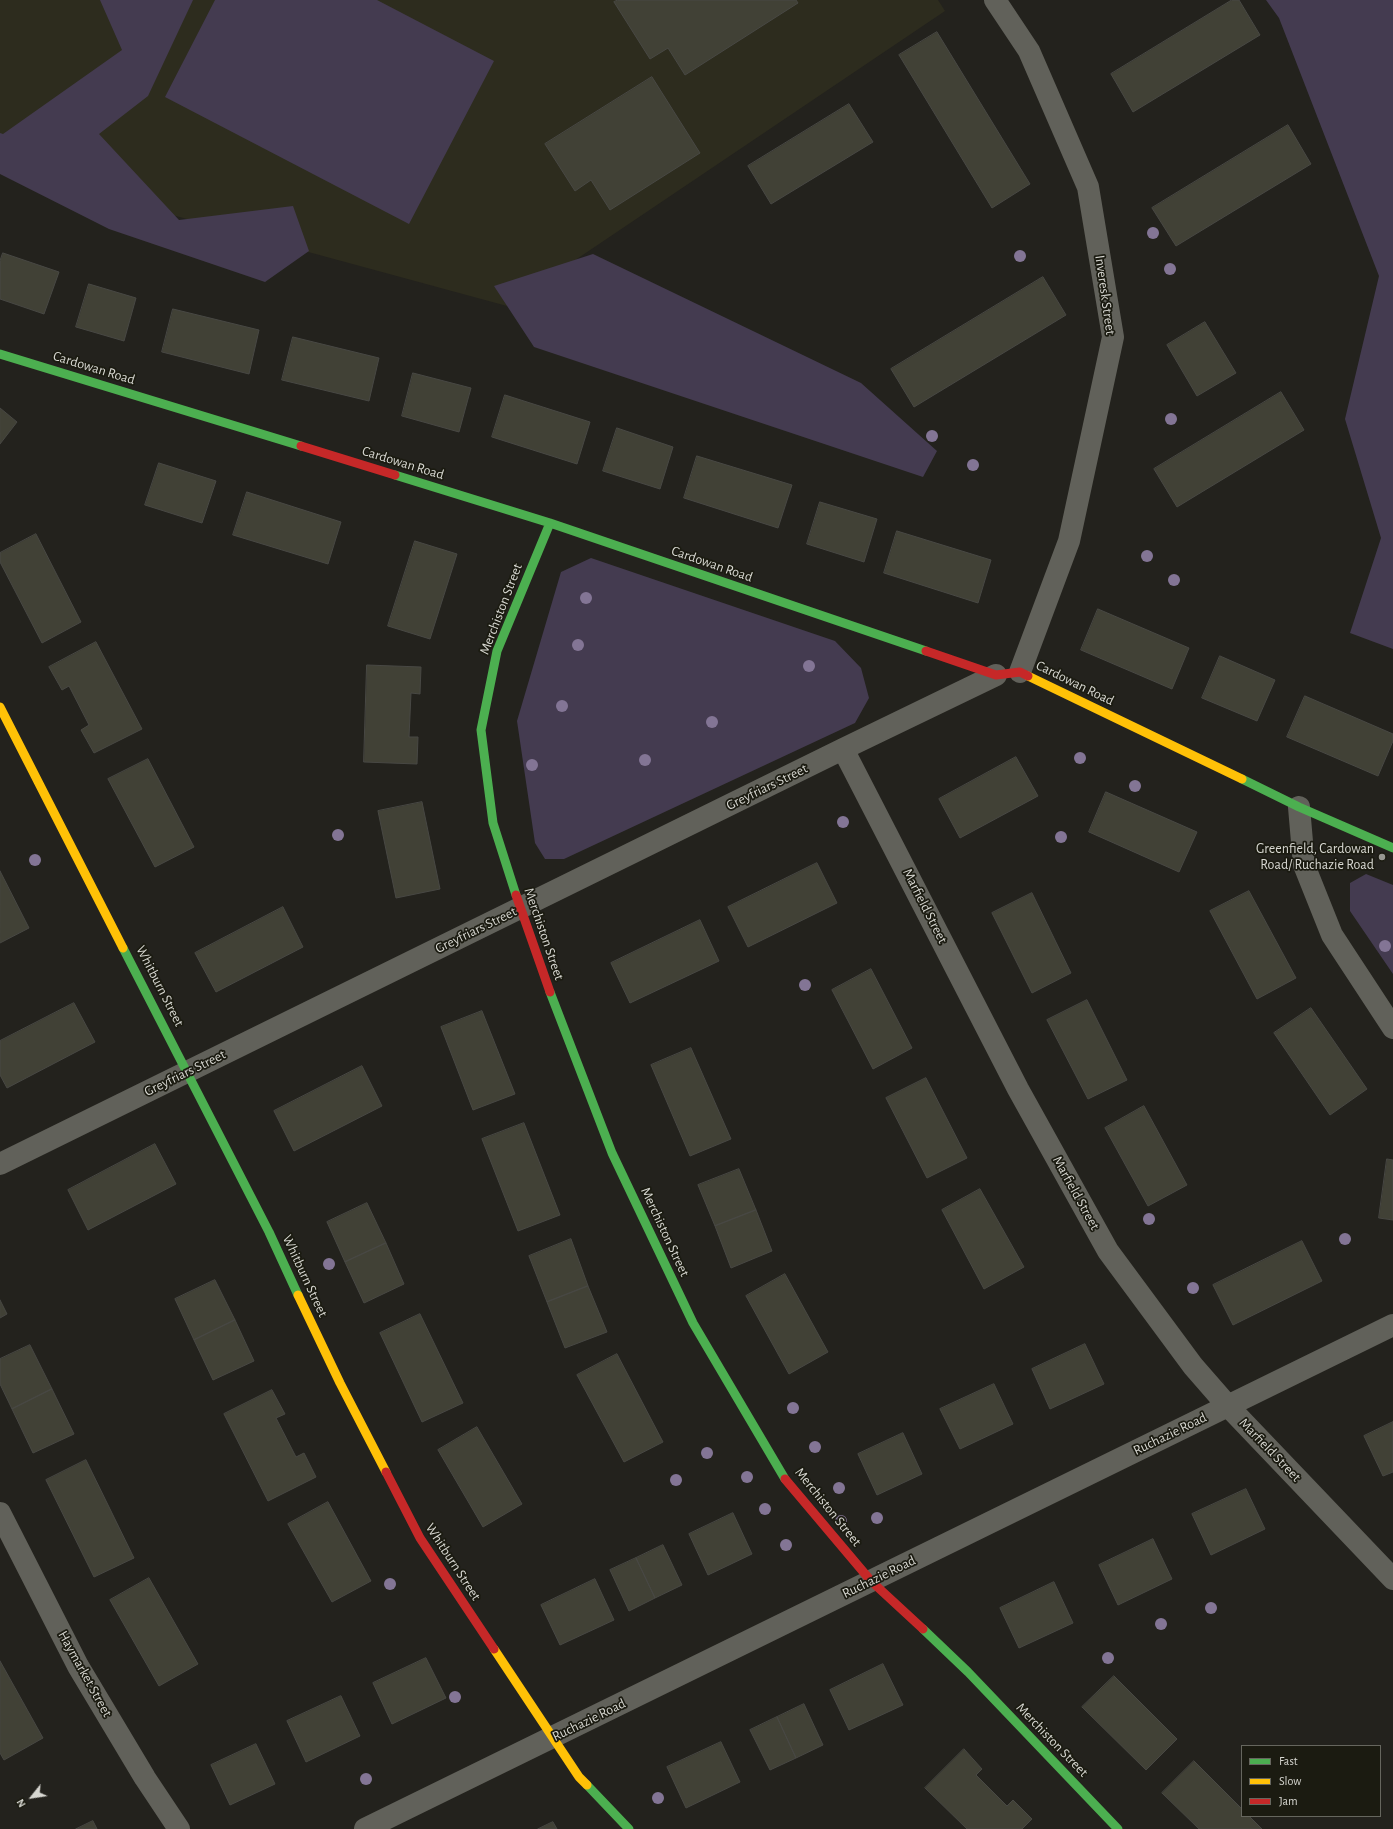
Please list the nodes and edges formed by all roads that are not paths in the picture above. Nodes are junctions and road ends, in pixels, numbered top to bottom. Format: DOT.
graph roads {
  1 [pos="995,0"];
  2 [pos="0,354"];
  3 [pos="550,523"];
  4 [pos="1020,672"];
  5 [pos="996,676"];
  6 [pos="0,707"];
  7 [pos="843,749"];
  8 [pos="1300,806"];
  9 [pos="1393,848"];
  10 [pos="520,908"];
  11 [pos="1393,1028"];
  12 [pos="188,1072"];
  13 [pos="0,1164"];
  14 [pos="1393,1325"];
  15 [pos="1227,1405"];
  16 [pos="0,1513"];
  17 [pos="1393,1579"];
  18 [pos="871,1581"];
  19 [pos="553,1738"];
  20 [pos="179,1829"];
  21 [pos="366,1829"];
  22 [pos="629,1829"];
  23 [pos="1118,1829"];
  1 -- 4 [label="street, Inveresk Street"];
  2 -- 3 [label="street, Cardowan Road"];
  3 -- 5 [label="street, Cardowan Road"];
  3 -- 10 [label="street, Merchiston Street"];
  4 -- 5 [label="street, Cardowan Road"];
  4 -- 8 [label="street, Cardowan Road"];
  5 -- 7 [label="street, Greyfriars Street"];
  6 -- 12 [label="street, Whitburn Street"];
  7 -- 10 [label="street, Greyfriars Street"];
  7 -- 15 [label="street, Marfield Street"];
  8 -- 9 [label="street, Cardowan Road"];
  8 -- 11 [label="street"];
  10 -- 12 [label="street, Greyfriars Street"];
  10 -- 18 [label="street, Merchiston Street"];
  12 -- 13 [label="street, Greyfriars Street"];
  12 -- 19 [label="street, Whitburn Street"];
  14 -- 15 [label="street, Ruchazie Road"];
  15 -- 17 [label="street, Marfield Street"];
  15 -- 18 [label="street, Ruchazie Road"];
  16 -- 20 [label="street, Haymarket Street"];
  18 -- 19 [label="street, Ruchazie Road"];
  18 -- 23 [label="street, Merchiston Street"];
  19 -- 21 [label="street, Ruchazie Road"];
  19 -- 22 [label="street, Whitburn Street"];
}
